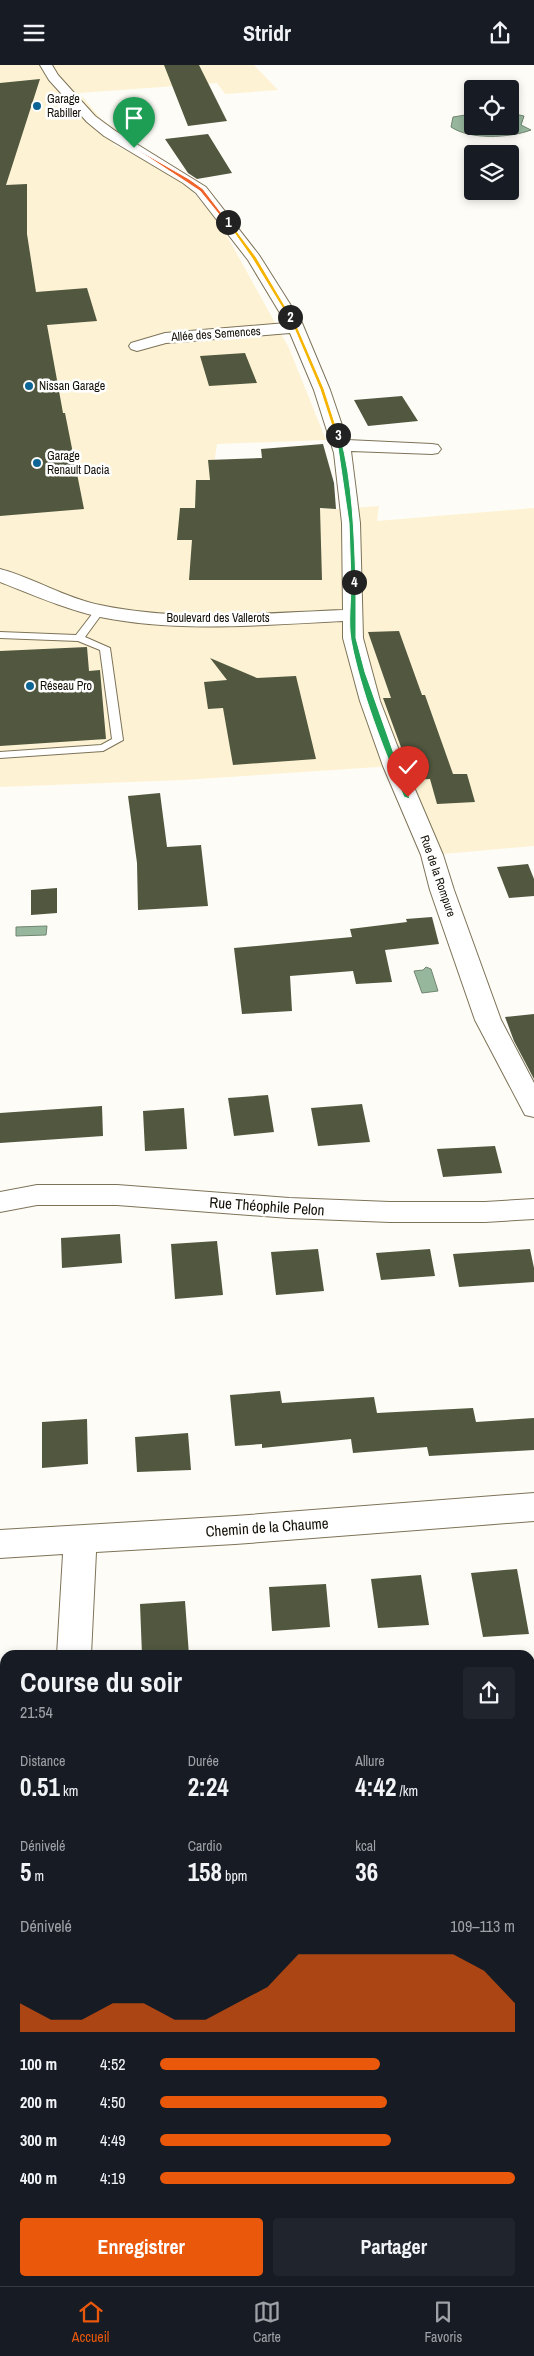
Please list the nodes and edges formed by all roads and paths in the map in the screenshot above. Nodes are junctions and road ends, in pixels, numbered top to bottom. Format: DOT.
graph roads {
  1 [pos="46,65"];
  2 [pos="296,328"];
  3 [pos="137,346"];
  4 [pos="341,445"];
  5 [pos="432,449"];
  6 [pos="0,575"];
  7 [pos="99,611"];
  8 [pos="353,615"];
  9 [pos="0,635"];
  10 [pos="79,638"];
  11 [pos="0,755"];
  12 [pos="534,1108"];
  13 [pos="0,1202"];
  14 [pos="534,1209"];
  15 [pos="534,1507"];
  16 [pos="77,1539"];
  17 [pos="0,1544"];
  18 [pos="74,1650"];
  1 -- 2 [label="street, Rue de la Rompure"];
  2 -- 3 [label="street, Allée des Semences"];
  2 -- 4 [label="street, Rue de la Rompure"];
  4 -- 5 [label="street"];
  4 -- 8 [label="street, Rue de la Rompure"];
  6 -- 7 [label="street, Boulevard des Vallerots"];
  7 -- 8 [label="street, Boulevard des Vallerots"];
  7 -- 10 [label="lane"];
  8 -- 12 [label="street, Rue de la Rompure"];
  9 -- 10 [label="lane"];
  10 -- 11 [label="lane"];
  13 -- 14 [label="street, Rue Théophile Pelon"];
  15 -- 16 [label="street, Chemin de la Chaume"];
  16 -- 17 [label="street, Chemin de la Chaume"];
  16 -- 18 [label="street"];
}
